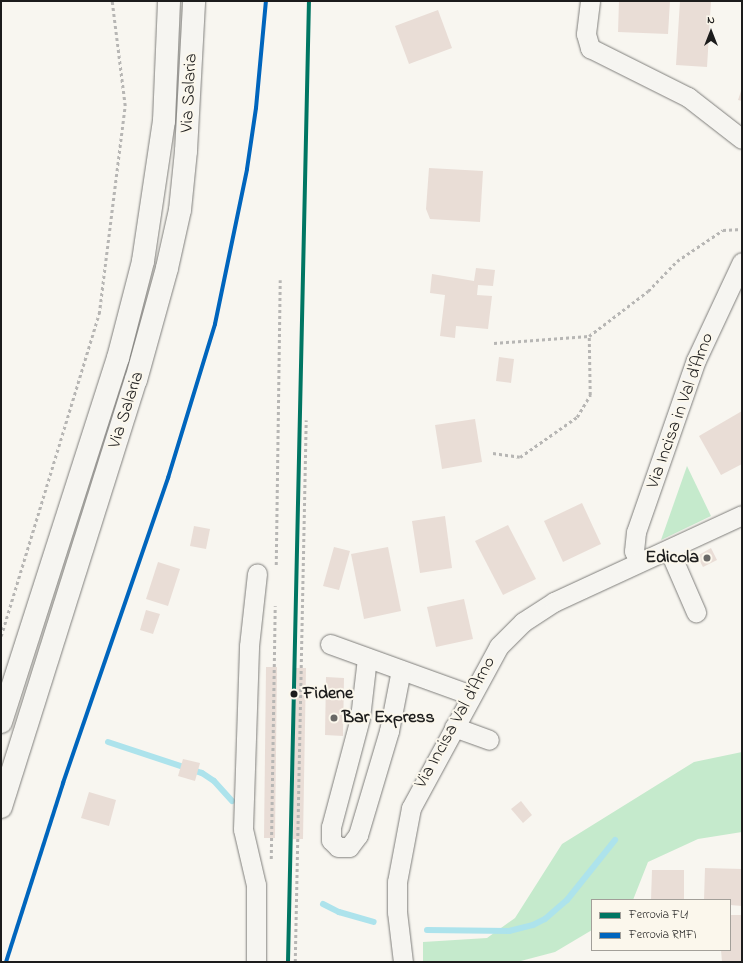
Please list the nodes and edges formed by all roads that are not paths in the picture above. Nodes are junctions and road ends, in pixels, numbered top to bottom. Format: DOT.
graph roads {
  1 [pos="168,1"];
  2 [pos="194,1"];
  3 [pos="590,1"];
  4 [pos="742,138"];
  5 [pos="742,262"];
  6 [pos="742,515"];
  7 [pos="674,547"];
  8 [pos="639,562"];
  9 [pos="266,572"];
  10 [pos="702,610"];
  11 [pos="330,644"];
  12 [pos="367,658"];
  13 [pos="401,670"];
  14 [pos="471,695"];
  15 [pos="1,722"];
  16 [pos="454,727"];
  17 [pos="489,740"];
  18 [pos="1,807"];
  19 [pos="400,959"];
  20 [pos="256,962"];
  1 -- 15 [label="main road, Via Salaria"];
  2 -- 18 [label="main road, Via Salaria"];
  3 -- 4 [label="street"];
  5 -- 8 [label="street, Via Incisa in Val d'Arno"];
  6 -- 7 [label="street, Via Incisa Val d'Arno"];
  7 -- 8 [label="street, Via Incisa Val d'Arno"];
  7 -- 10 [label="street"];
  8 -- 14 [label="street, Via Incisa Val d'Arno"];
  9 -- 20 [label="street"];
  11 -- 12 [label="street"];
  12 -- 13 [label="street"];
  12 -- 13 [label="street"];
  13 -- 14 [label="street"];
  14 -- 16 [label="street, Via Incisa Val d'Arno"];
  16 -- 17 [label="street"];
  16 -- 19 [label="street, Via Incisa Val d'Arno"];
}
